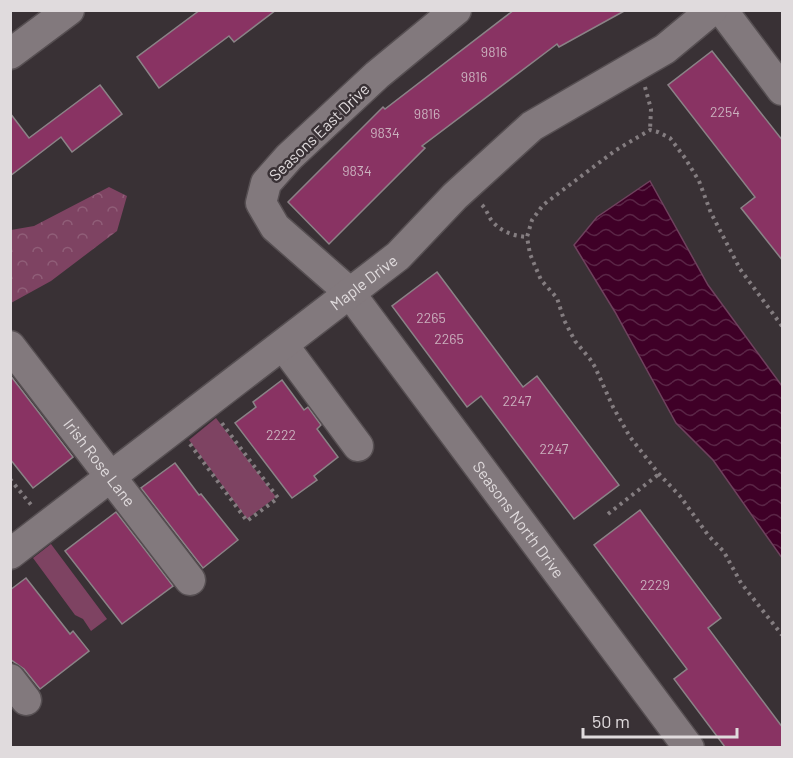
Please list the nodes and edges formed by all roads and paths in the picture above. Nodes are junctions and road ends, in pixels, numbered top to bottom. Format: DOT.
graph roads {
  1 [pos="69,10"];
  2 [pos="456,10"];
  3 [pos="712,10"];
  4 [pos="722,10"];
  5 [pos="10,54"];
  6 [pos="643,81"];
  7 [pos="783,90"];
  8 [pos="650,130"];
  9 [pos="476,197"];
  10 [pos="527,237"];
  11 [pos="349,292"];
  12 [pos="783,326"];
  13 [pos="283,345"];
  14 [pos="10,346"];
  15 [pos="216,416"];
  16 [pos="186,439"];
  17 [pos="358,446"];
  18 [pos="659,474"];
  19 [pos="111,477"];
  20 [pos="10,479"];
  21 [pos="34,509"];
  22 [pos="608,514"];
  23 [pos="10,554"];
  24 [pos="190,580"];
  25 [pos="783,635"];
  26 [pos="689,747"];
  1 -- 5 [label="street"];
  2 -- 11 [label="street, Seasons East Drive"];
  3 -- 11 [label="street, Maple Drive"];
  4 -- 7 [label="street"];
  6 -- 8 [label="path"];
  8 -- 10 [label="path"];
  8 -- 12 [label="path"];
  9 -- 10 [label="path"];
  10 -- 18 [label="path"];
  11 -- 13 [label="street, Maple Drive"];
  11 -- 26 [label="street, Seasons North Drive"];
  13 -- 17 [label="street"];
  13 -- 19 [label="street, Maple Drive"];
  14 -- 19 [label="street, Irish Rose Lane"];
  15 -- 16 [label="path"];
  18 -- 22 [label="path"];
  18 -- 25 [label="path"];
  19 -- 23 [label="street, Maple Drive"];
  19 -- 24 [label="street, Irish Rose Lane"];
  20 -- 21 [label="path"];
}
